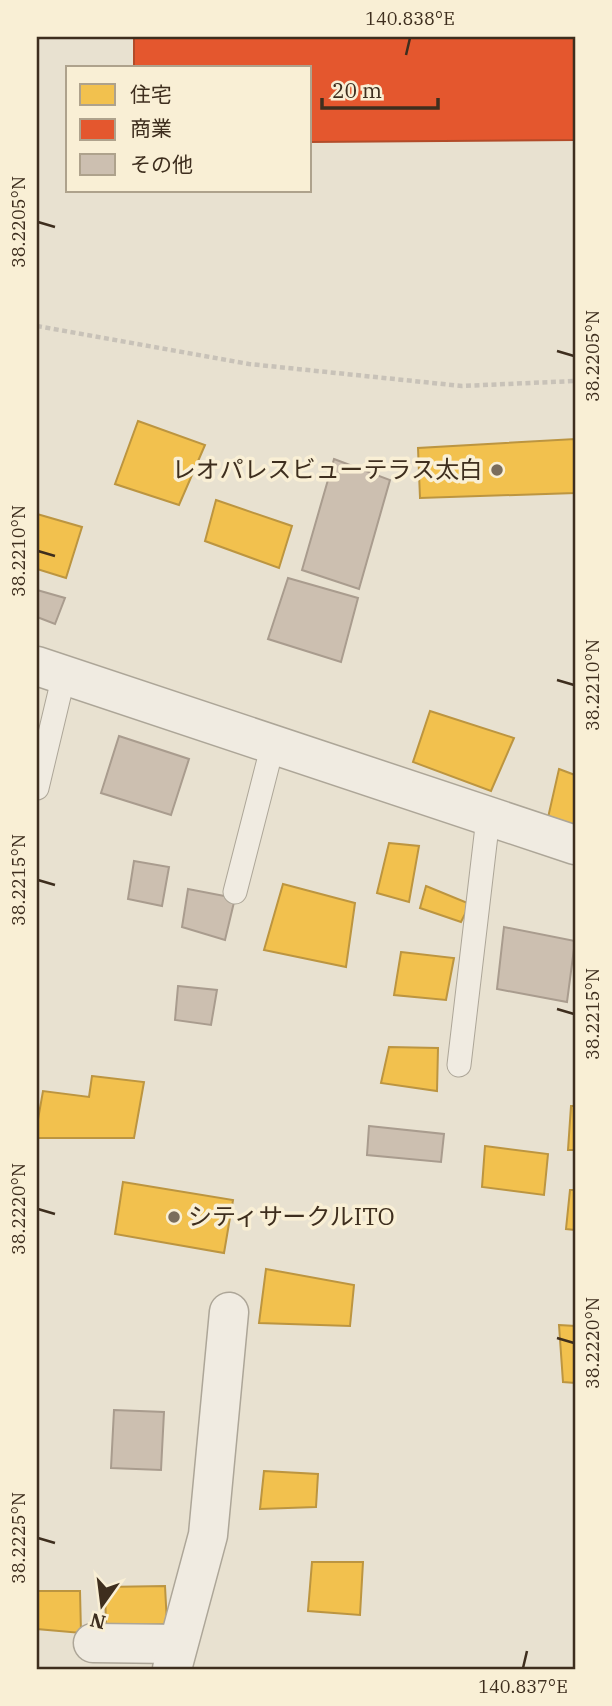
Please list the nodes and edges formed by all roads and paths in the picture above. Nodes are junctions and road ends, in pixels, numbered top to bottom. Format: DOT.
graph roads {
  1 [pos="37,326"];
  2 [pos="575,381"];
  3 [pos="50,670"];
  4 [pos="273,744"];
  5 [pos="37,788"];
  6 [pos="488,818"];
  7 [pos="575,845"];
  8 [pos="235,892"];
  9 [pos="459,1065"];
  10 [pos="229,1312"];
  11 [pos="93,1643"];
  12 [pos="175,1657"];
  1 -- 2 [label="path"];
  3 -- 4 [label="street"];
  3 -- 5 [label="lane"];
  4 -- 6 [label="street"];
  4 -- 8 [label="lane"];
  6 -- 7 [label="street"];
  6 -- 9 [label="lane"];
  10 -- 12 [label="street"];
  11 -- 12 [label="street"];
}
